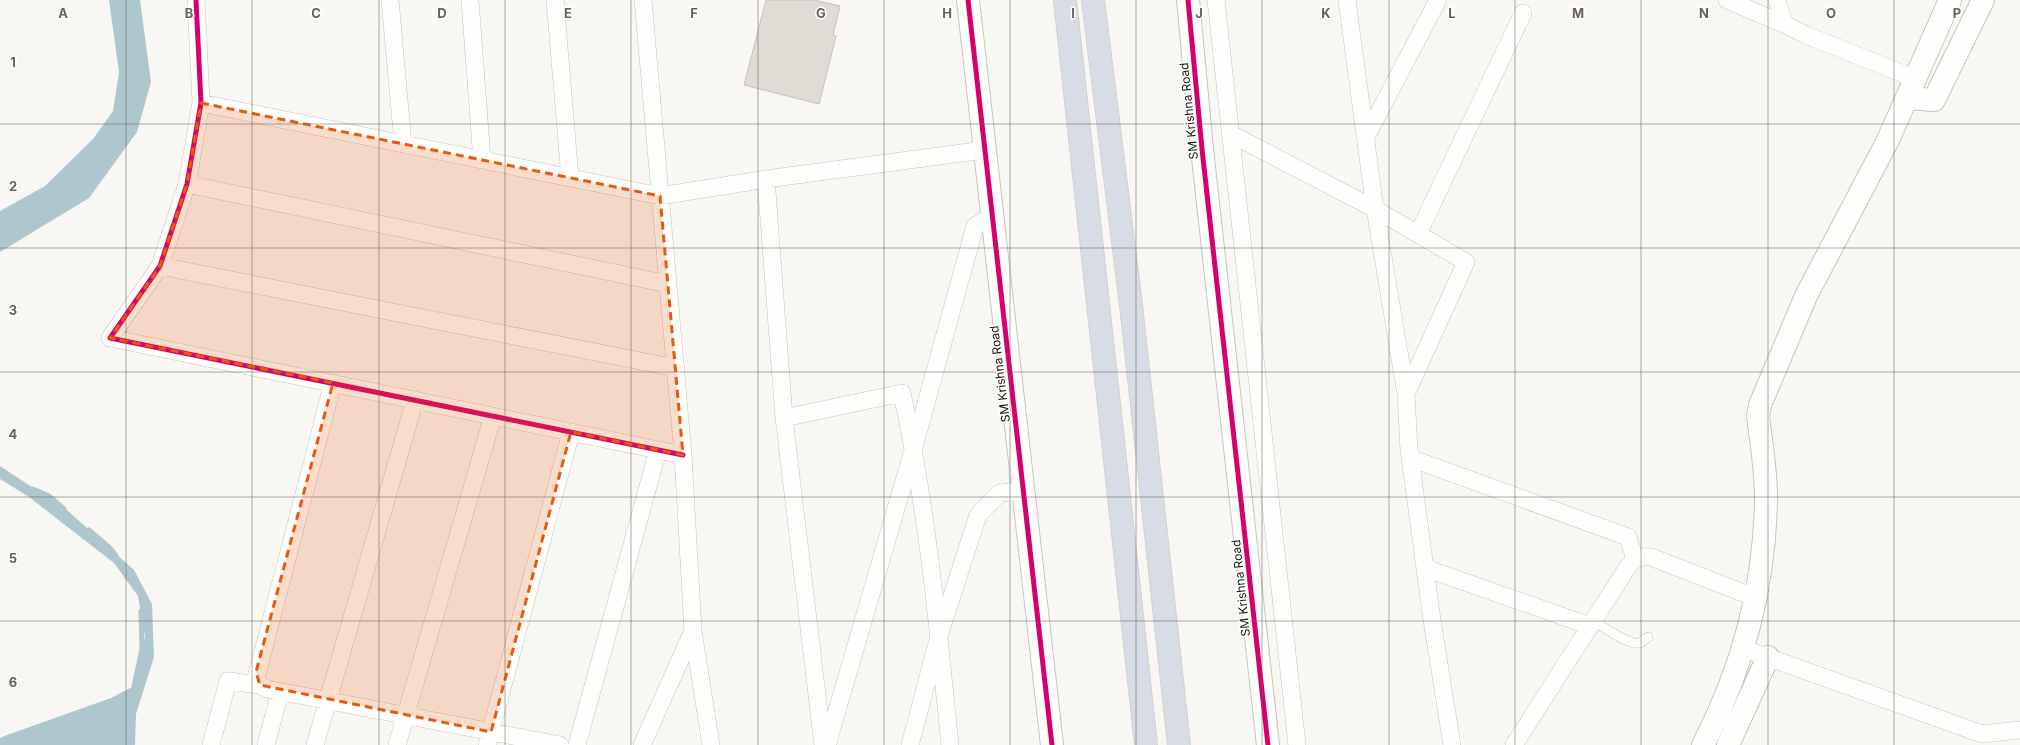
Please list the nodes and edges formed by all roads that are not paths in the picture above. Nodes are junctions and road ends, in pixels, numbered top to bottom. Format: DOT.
graph roads {
  1 [pos="196,0"];
  2 [pos="390,0"];
  3 [pos="470,0"];
  4 [pos="555,0"];
  5 [pos="643,0"];
  6 [pos="968,0"];
  7 [pos="1065,0"];
  8 [pos="1093,0"];
  9 [pos="1188,0"];
  10 [pos="1216,0"];
  11 [pos="1347,0"];
  12 [pos="1438,0"];
  13 [pos="1727,0"];
  14 [pos="1778,0"];
  15 [pos="1950,0"];
  16 [pos="1983,0"];
  17 [pos="1523,13"];
  18 [pos="1786,25"];
  19 [pos="1912,88"];
  20 [pos="201,103"];
  21 [pos="1231,134"];
  22 [pos="1366,137"];
  23 [pos="403,144"];
  24 [pos="984,150"];
  25 [pos="482,160"];
  26 [pos="570,178"];
  27 [pos="766,179"];
  28 [pos="187,184"];
  29 [pos="660,196"];
  30 [pos="1375,209"];
  31 [pos="992,216"];
  32 [pos="1418,234"];
  33 [pos="160,266"];
  34 [pos="668,284"];
  35 [pos="676,368"];
  36 [pos="332,383"];
  37 [pos="1406,394"];
  38 [pos="415,400"];
  39 [pos="493,416"];
  40 [pos="784,418"];
  41 [pos="571,432"];
  42 [pos="914,447"];
  43 [pos="658,450"];
  44 [pos="683,455"];
  45 [pos="1410,458"];
  46 [pos="1024,491"];
  47 [pos="1635,559"];
  48 [pos="1425,568"];
  49 [pos="1756,598"];
  50 [pos="1592,624"];
  51 [pos="692,631"];
  52 [pos="939,636"];
  53 [pos="1648,637"];
  54 [pos="1742,648"];
  55 [pos="1768,657"];
  56 [pos="260,685"];
  57 [pos="280,692"];
  58 [pos="328,701"];
  59 [pos="405,716"];
  60 [pos="2020,730"];
  61 [pos="489,739"];
  62 [pos="211,745"];
  63 [pos="266,745"];
  64 [pos="315,745"];
  65 [pos="397,745"];
  66 [pos="560,745"];
  67 [pos="577,745"];
  68 [pos="642,745"];
  69 [pos="711,745"];
  70 [pos="823,745"];
  71 [pos="827,745"];
  72 [pos="910,745"];
  73 [pos="950,745"];
  74 [pos="1052,745"];
  75 [pos="1146,745"];
  76 [pos="1179,745"];
  77 [pos="1268,745"];
  78 [pos="1296,745"];
  79 [pos="1452,745"];
  80 [pos="1514,745"];
  81 [pos="1703,745"];
  82 [pos="1728,745"];
  1 -- 20 [label="street"];
  2 -- 23 [label="street"];
  3 -- 25 [label="street"];
  4 -- 26 [label="street"];
  5 -- 29 [label="street"];
  6 -- 24 [label="street, SM Krishna Road"];
  7 -- 75 [label="highway"];
  8 -- 76 [label="highway"];
  9 -- 77 [label="street, SM Krishna Road"];
  10 -- 21 [label="street"];
  11 -- 22 [label="street"];
  12 -- 22 [label="street"];
  13 -- 18 [label="street"];
  14 -- 18 [label="street"];
  15 -- 19 [label="street"];
  16 -- 19 [label="street"];
  17 -- 32 [label="street"];
  18 -- 19 [label="street"];
  19 -- 49 [label="street"];
  20 -- 23 [label="street"];
  20 -- 28 [label="street"];
  21 -- 30 [label="street"];
  21 -- 78 [label="street"];
  22 -- 30 [label="street"];
  23 -- 25 [label="street"];
  24 -- 27 [label="street"];
  24 -- 31 [label="street, SM Krishna Road"];
  25 -- 26 [label="street"];
  26 -- 29 [label="street"];
  27 -- 29 [label="street"];
  27 -- 40 [label="street"];
  28 -- 33 [label="street"];
  28 -- 34 [label="street"];
  29 -- 34 [label="street"];
  30 -- 32 [label="street"];
  30 -- 37 [label="street"];
  31 -- 42 [label="street"];
  31 -- 46 [label="street, SM Krishna Road"];
  32 -- 37 [label="street"];
  33 -- 35 [label="street"];
  33 -- 36 [label="street"];
  34 -- 35 [label="street"];
  35 -- 44 [label="street"];
  36 -- 38 [label="street"];
  36 -- 56 [label="street"];
  37 -- 45 [label="street"];
  38 -- 39 [label="street"];
  38 -- 58 [label="street"];
  39 -- 41 [label="street"];
  39 -- 59 [label="street"];
  40 -- 42 [label="street"];
  40 -- 70 [label="street"];
  41 -- 43 [label="street"];
  41 -- 61 [label="street"];
  42 -- 52 [label="street"];
  42 -- 71 [label="street"];
  43 -- 44 [label="street"];
  43 -- 67 [label="street"];
  44 -- 51 [label="street"];
  45 -- 47 [label="street"];
  45 -- 48 [label="street"];
  46 -- 52 [label="street"];
  46 -- 74 [label="street, SM Krishna Road"];
  47 -- 49 [label="street"];
  47 -- 50 [label="street"];
  48 -- 50 [label="street"];
  48 -- 79 [label="street"];
  49 -- 54 [label="street"];
  50 -- 53 [label="lane"];
  50 -- 80 [label="street"];
  51 -- 68 [label="street"];
  51 -- 69 [label="street"];
  52 -- 72 [label="street"];
  52 -- 73 [label="street"];
  54 -- 55 [label="street"];
  54 -- 81 [label="street"];
  55 -- 60 [label="street"];
  55 -- 82 [label="street"];
  56 -- 57 [label="street"];
  56 -- 62 [label="street"];
  57 -- 58 [label="street"];
  57 -- 63 [label="street"];
  58 -- 59 [label="street"];
  58 -- 64 [label="street"];
  59 -- 61 [label="street"];
  59 -- 65 [label="street"];
  61 -- 66 [label="street"];
}
